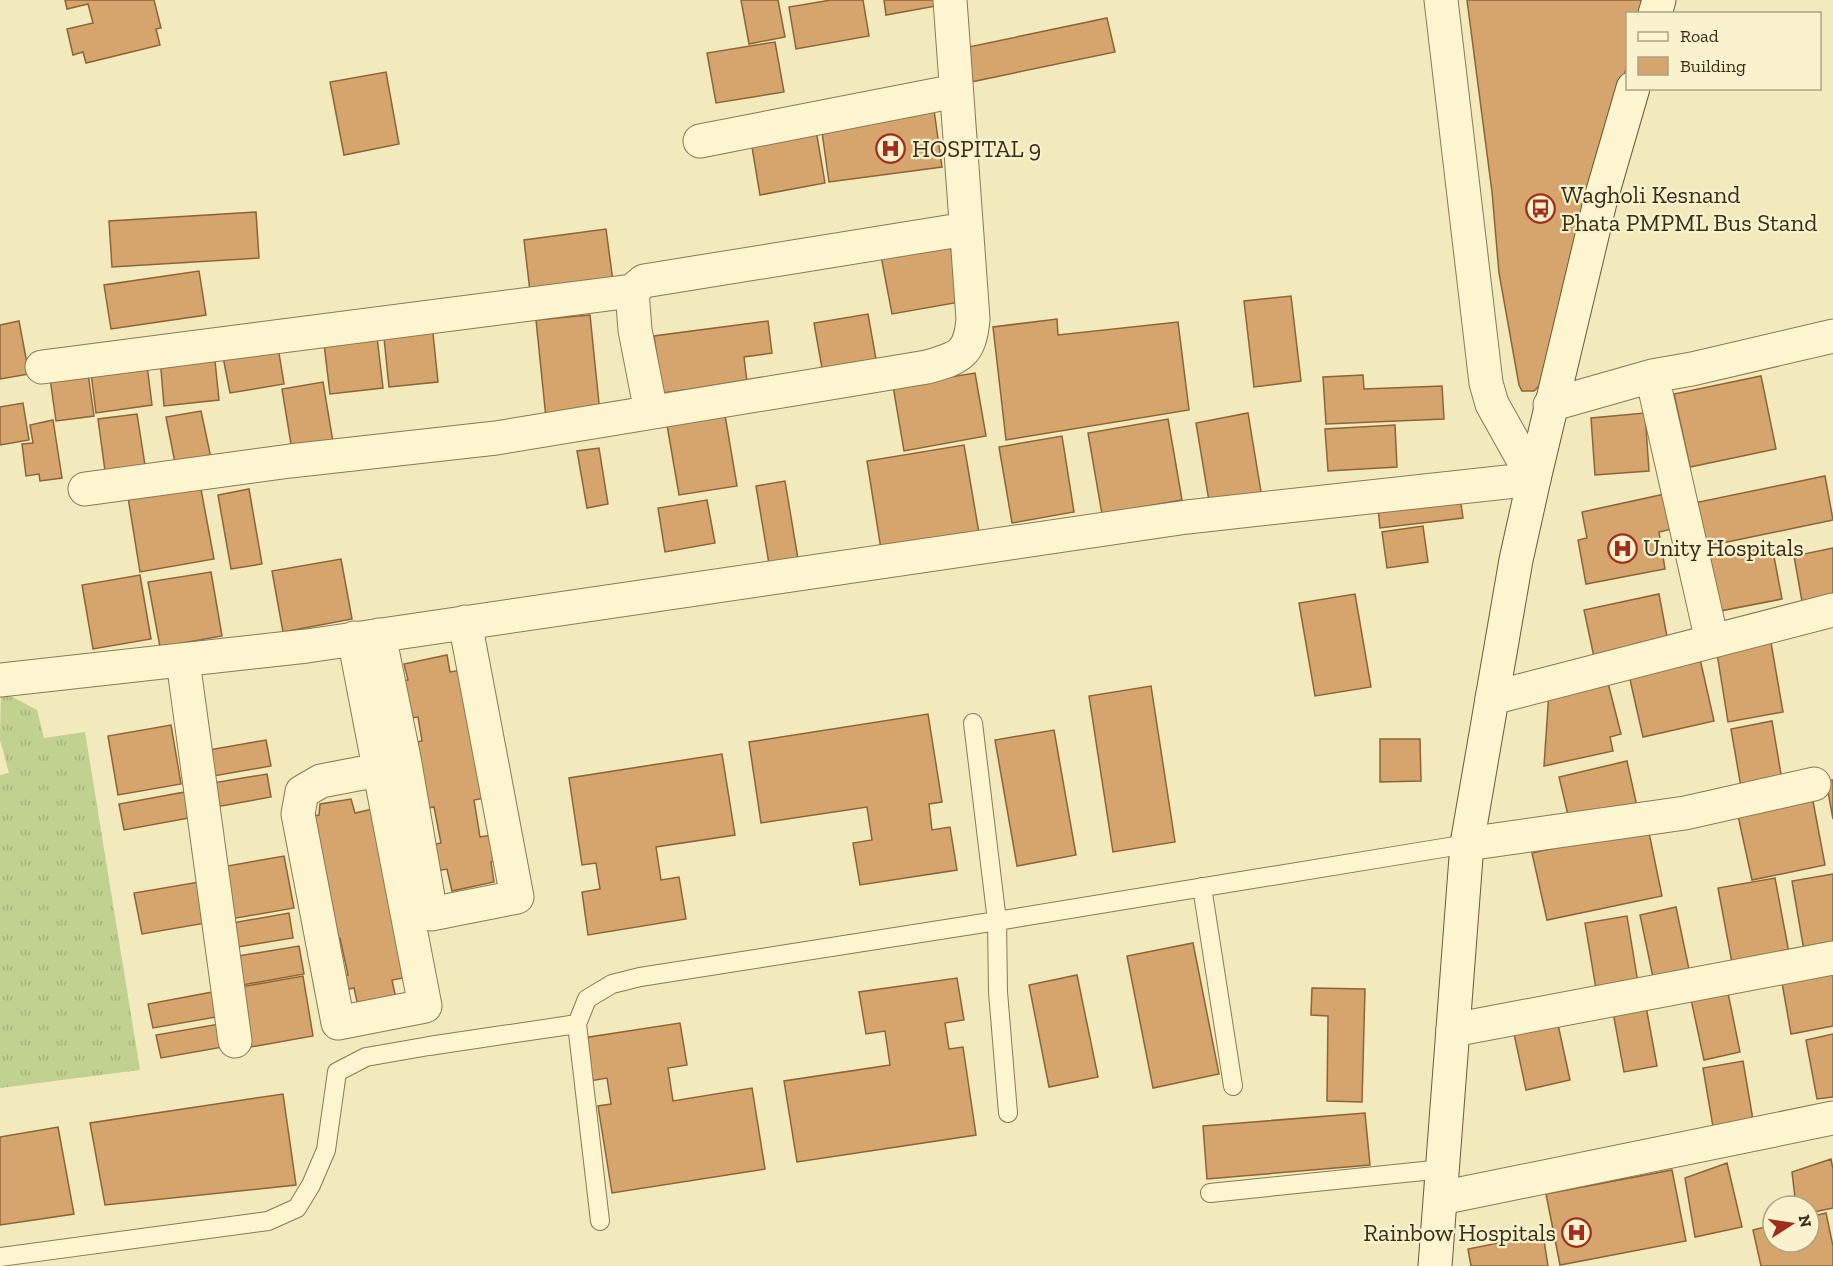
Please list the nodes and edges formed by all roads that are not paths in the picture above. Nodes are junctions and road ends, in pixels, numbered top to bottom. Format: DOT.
graph roads {
  1 [pos="950,0"];
  2 [pos="1441,0"];
  3 [pos="956,90"];
  4 [pos="1632,90"];
  5 [pos="700,141"];
  6 [pos="966,229"];
  7 [pos="632,291"];
  8 [pos="1833,336"];
  9 [pos="42,367"];
  10 [pos="1652,376"];
  11 [pos="1550,405"];
  12 [pos="651,412"];
  13 [pos="1534,479"];
  14 [pos="85,489"];
  15 [pos="1833,609"];
  16 [pos="465,622"];
  17 [pos="366,636"];
  18 [pos="1712,640"];
  19 [pos="183,661"];
  20 [pos="0,680"];
  21 [pos="1492,698"];
  22 [pos="973,723"];
  23 [pos="378,770"];
  24 [pos="1814,784"];
  25 [pos="1467,844"];
  26 [pos="1202,887"];
  27 [pos="996,921"];
  28 [pos="1833,958"];
  29 [pos="576,1024"];
  30 [pos="1453,1030"];
  31 [pos="235,1041"];
  32 [pos="1233,1086"];
  33 [pos="1008,1113"];
  34 [pos="1833,1118"];
  35 [pos="1442,1184"];
  36 [pos="1210,1193"];
  37 [pos="600,1221"];
  38 [pos="0,1257"];
  39 [pos="1435,1266"];
  1 -- 3 [label="street"];
  2 -- 13 [label="street"];
  3 -- 5 [label="street"];
  3 -- 6 [label="street"];
  4 -- 11 [label="street"];
  6 -- 7 [label="street"];
  6 -- 12 [label="street"];
  7 -- 9 [label="street"];
  7 -- 12 [label="street"];
  8 -- 10 [label="street"];
  10 -- 11 [label="street"];
  10 -- 18 [label="street"];
  11 -- 13 [label="street"];
  12 -- 14 [label="street"];
  13 -- 16 [label="street"];
  13 -- 21 [label="street"];
  15 -- 18 [label="street"];
  16 -- 17 [label="street"];
  16 -- 17 [label="street"];
  17 -- 19 [label="street"];
  17 -- 23 [label="street"];
  18 -- 21 [label="street"];
  19 -- 20 [label="street"];
  19 -- 31 [label="street"];
  21 -- 25 [label="street"];
  22 -- 27 [label="lane"];
  23 -- 23 [label="street"];
  24 -- 25 [label="street"];
  25 -- 26 [label="lane"];
  25 -- 30 [label="street"];
  26 -- 27 [label="lane"];
  26 -- 32 [label="lane"];
  27 -- 29 [label="lane"];
  27 -- 33 [label="lane"];
  28 -- 30 [label="street"];
  29 -- 37 [label="lane"];
  29 -- 38 [label="lane"];
  30 -- 35 [label="street"];
  34 -- 35 [label="street"];
  35 -- 36 [label="lane"];
  35 -- 39 [label="street"];
}
